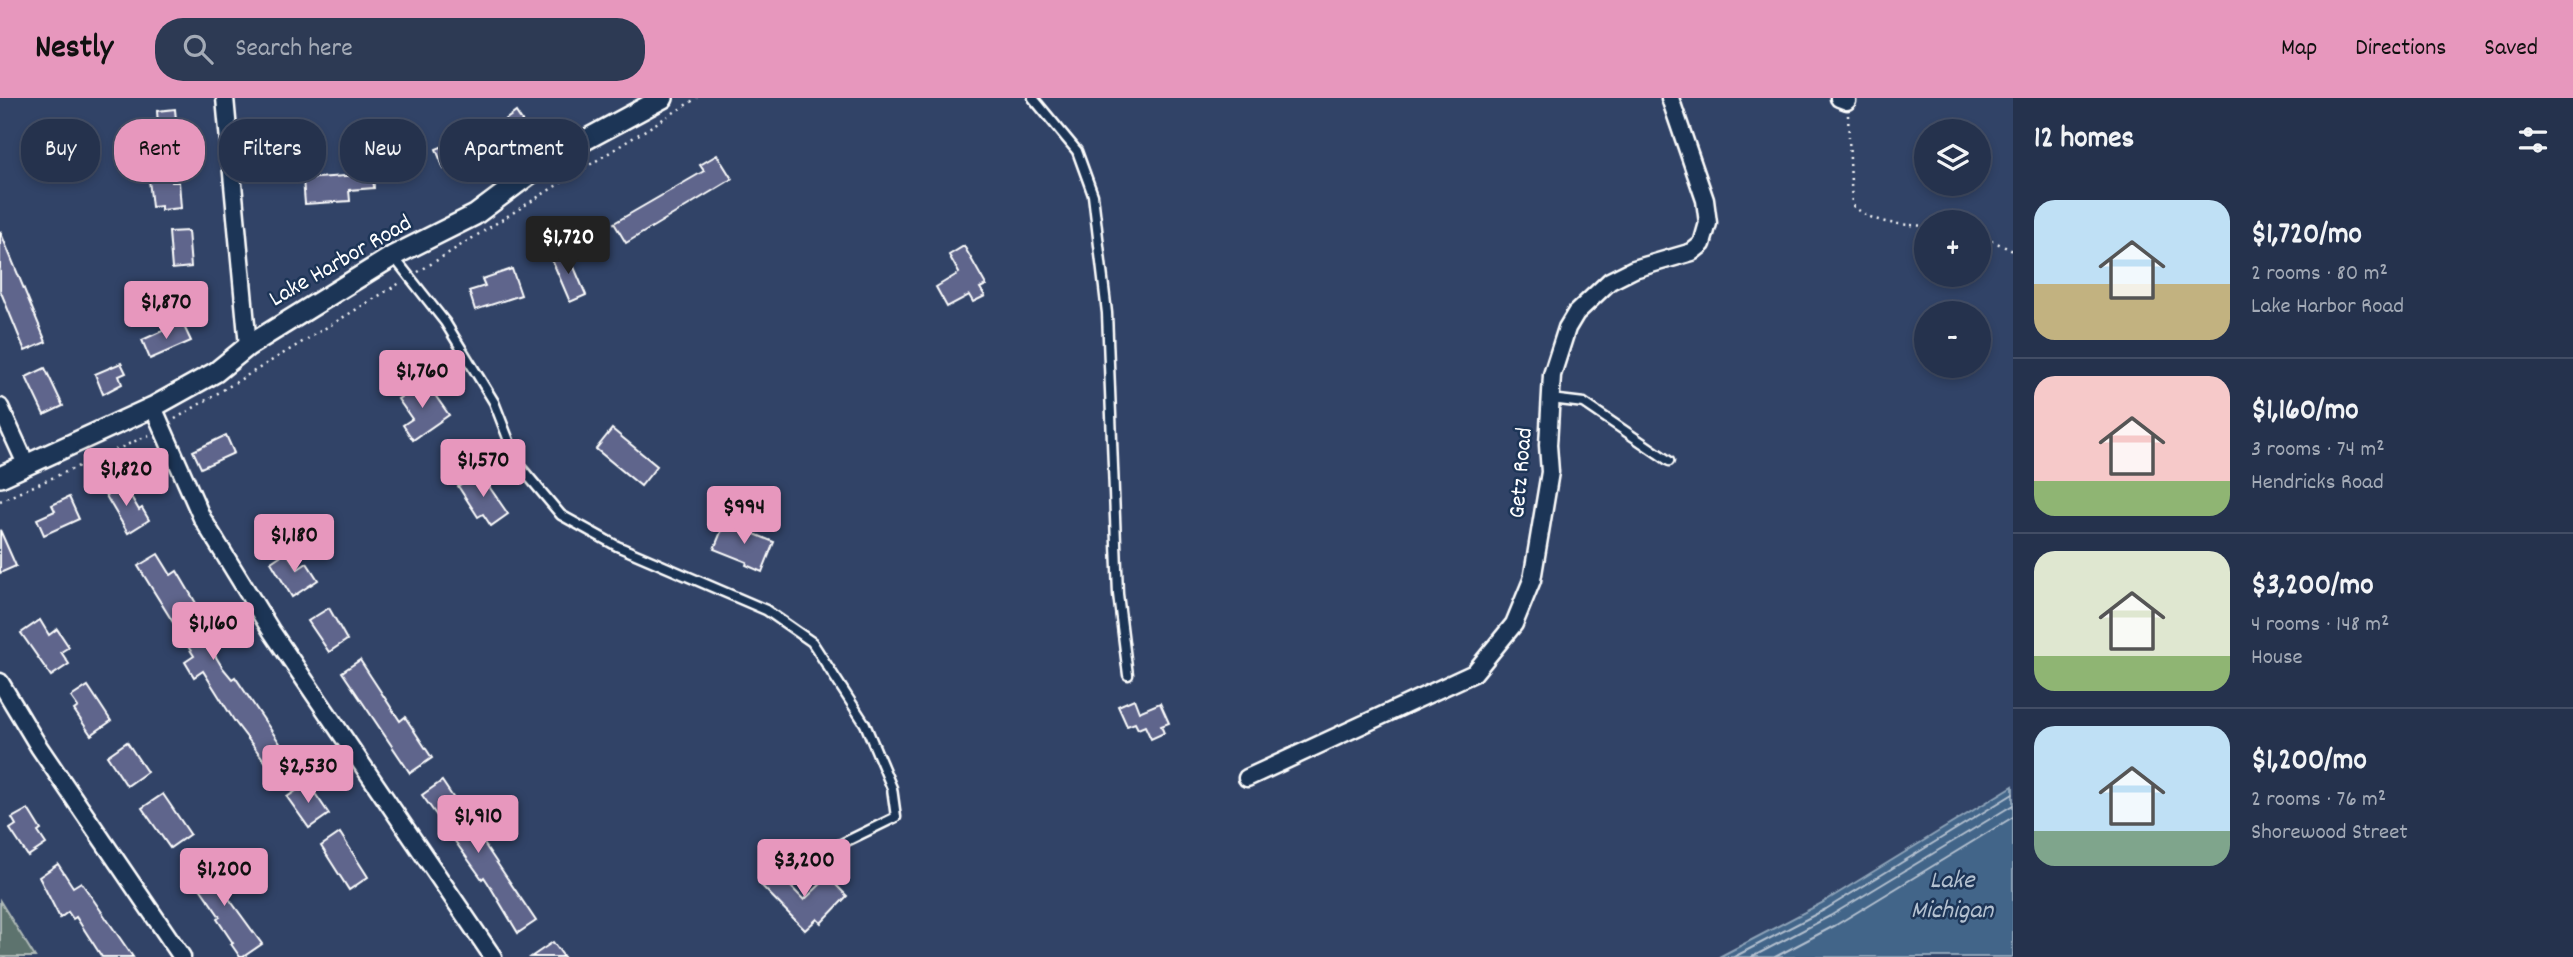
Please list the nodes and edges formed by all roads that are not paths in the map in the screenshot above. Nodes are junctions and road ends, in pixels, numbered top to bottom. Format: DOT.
graph roads {
  1 [pos="225,98"];
  2 [pos="663,98"];
  3 [pos="1033,98"];
  4 [pos="1670,98"];
  5 [pos="393,256"];
  6 [pos="248,346"];
  7 [pos="1551,399"];
  8 [pos="0,407"];
  9 [pos="153,407"];
  10 [pos="1669,461"];
  11 [pos="26,464"];
  12 [pos="0,477"];
  13 [pos="1128,675"];
  14 [pos="0,682"];
  15 [pos="1247,778"];
  16 [pos="808,860"];
  17 [pos="182,957"];
  18 [pos="493,957"];
  1 -- 6 [label="street"];
  2 -- 5 [label="street, Lake Harbor Road"];
  3 -- 13 [label="lane"];
  4 -- 7 [label="street, Getz Road"];
  5 -- 6 [label="street, Lake Harbor Road"];
  5 -- 16 [label="lane"];
  6 -- 9 [label="street, Lake Harbor Road"];
  7 -- 10 [label="lane"];
  7 -- 15 [label="street, Getz Road"];
  8 -- 11 [label="street"];
  9 -- 11 [label="street, Lake Harbor Road"];
  9 -- 18 [label="street"];
  11 -- 12 [label="street, Lake Harbor Road"];
  14 -- 17 [label="street"];
}
